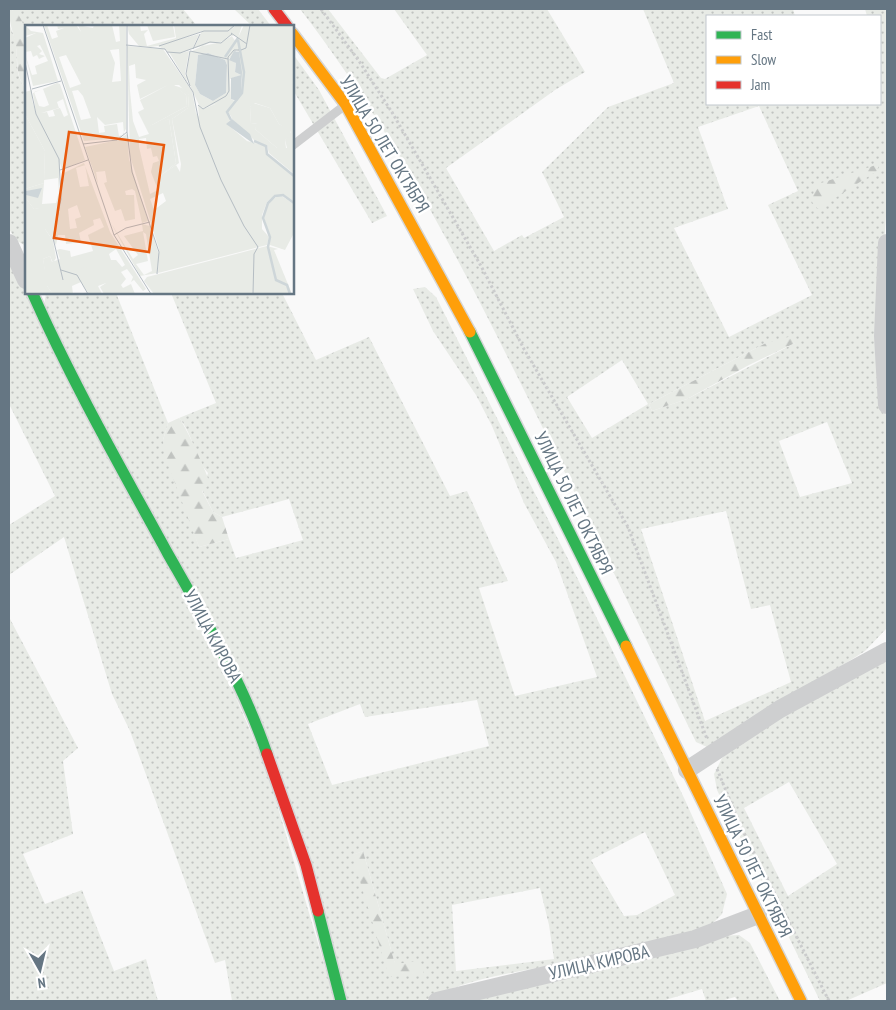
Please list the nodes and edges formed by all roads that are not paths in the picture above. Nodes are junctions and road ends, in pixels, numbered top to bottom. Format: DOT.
graph roads {
  1 [pos="274,9"];
  2 [pos="286,25"];
  3 [pos="294,37"];
  4 [pos="346,105"];
  5 [pos="294,144"];
  6 [pos="9,243"];
  7 [pos="887,243"];
  8 [pos="25,278"];
  9 [pos="33,294"];
  10 [pos="887,405"];
  11 [pos="887,651"];
  12 [pos="687,770"];
  13 [pos="758,915"];
  14 [pos="340,1001"];
  15 [pos="437,1001"];
  16 [pos="801,1001"];
  1 -- 2 [label="main road"];
  3 -- 4 [label="main road, УЛИЦА 50 ЛЕТ ОКТЯБРЯ"];
  4 -- 5 [label="lane"];
  4 -- 12 [label="main road, УЛИЦА 50 ЛЕТ ОКТЯБРЯ"];
  6 -- 8 [label="street, УЛИЦА КИРОВА"];
  7 -- 10 [label="street"];
  9 -- 14 [label="main road, УЛИЦА КИРОВА"];
  11 -- 12 [label="street"];
  12 -- 13 [label="main road, УЛИЦА 50 ЛЕТ ОКТЯБРЯ"];
  13 -- 15 [label="street, УЛИЦА КИРОВА"];
  13 -- 16 [label="main road, УЛИЦА 50 ЛЕТ ОКТЯБРЯ"];
}
